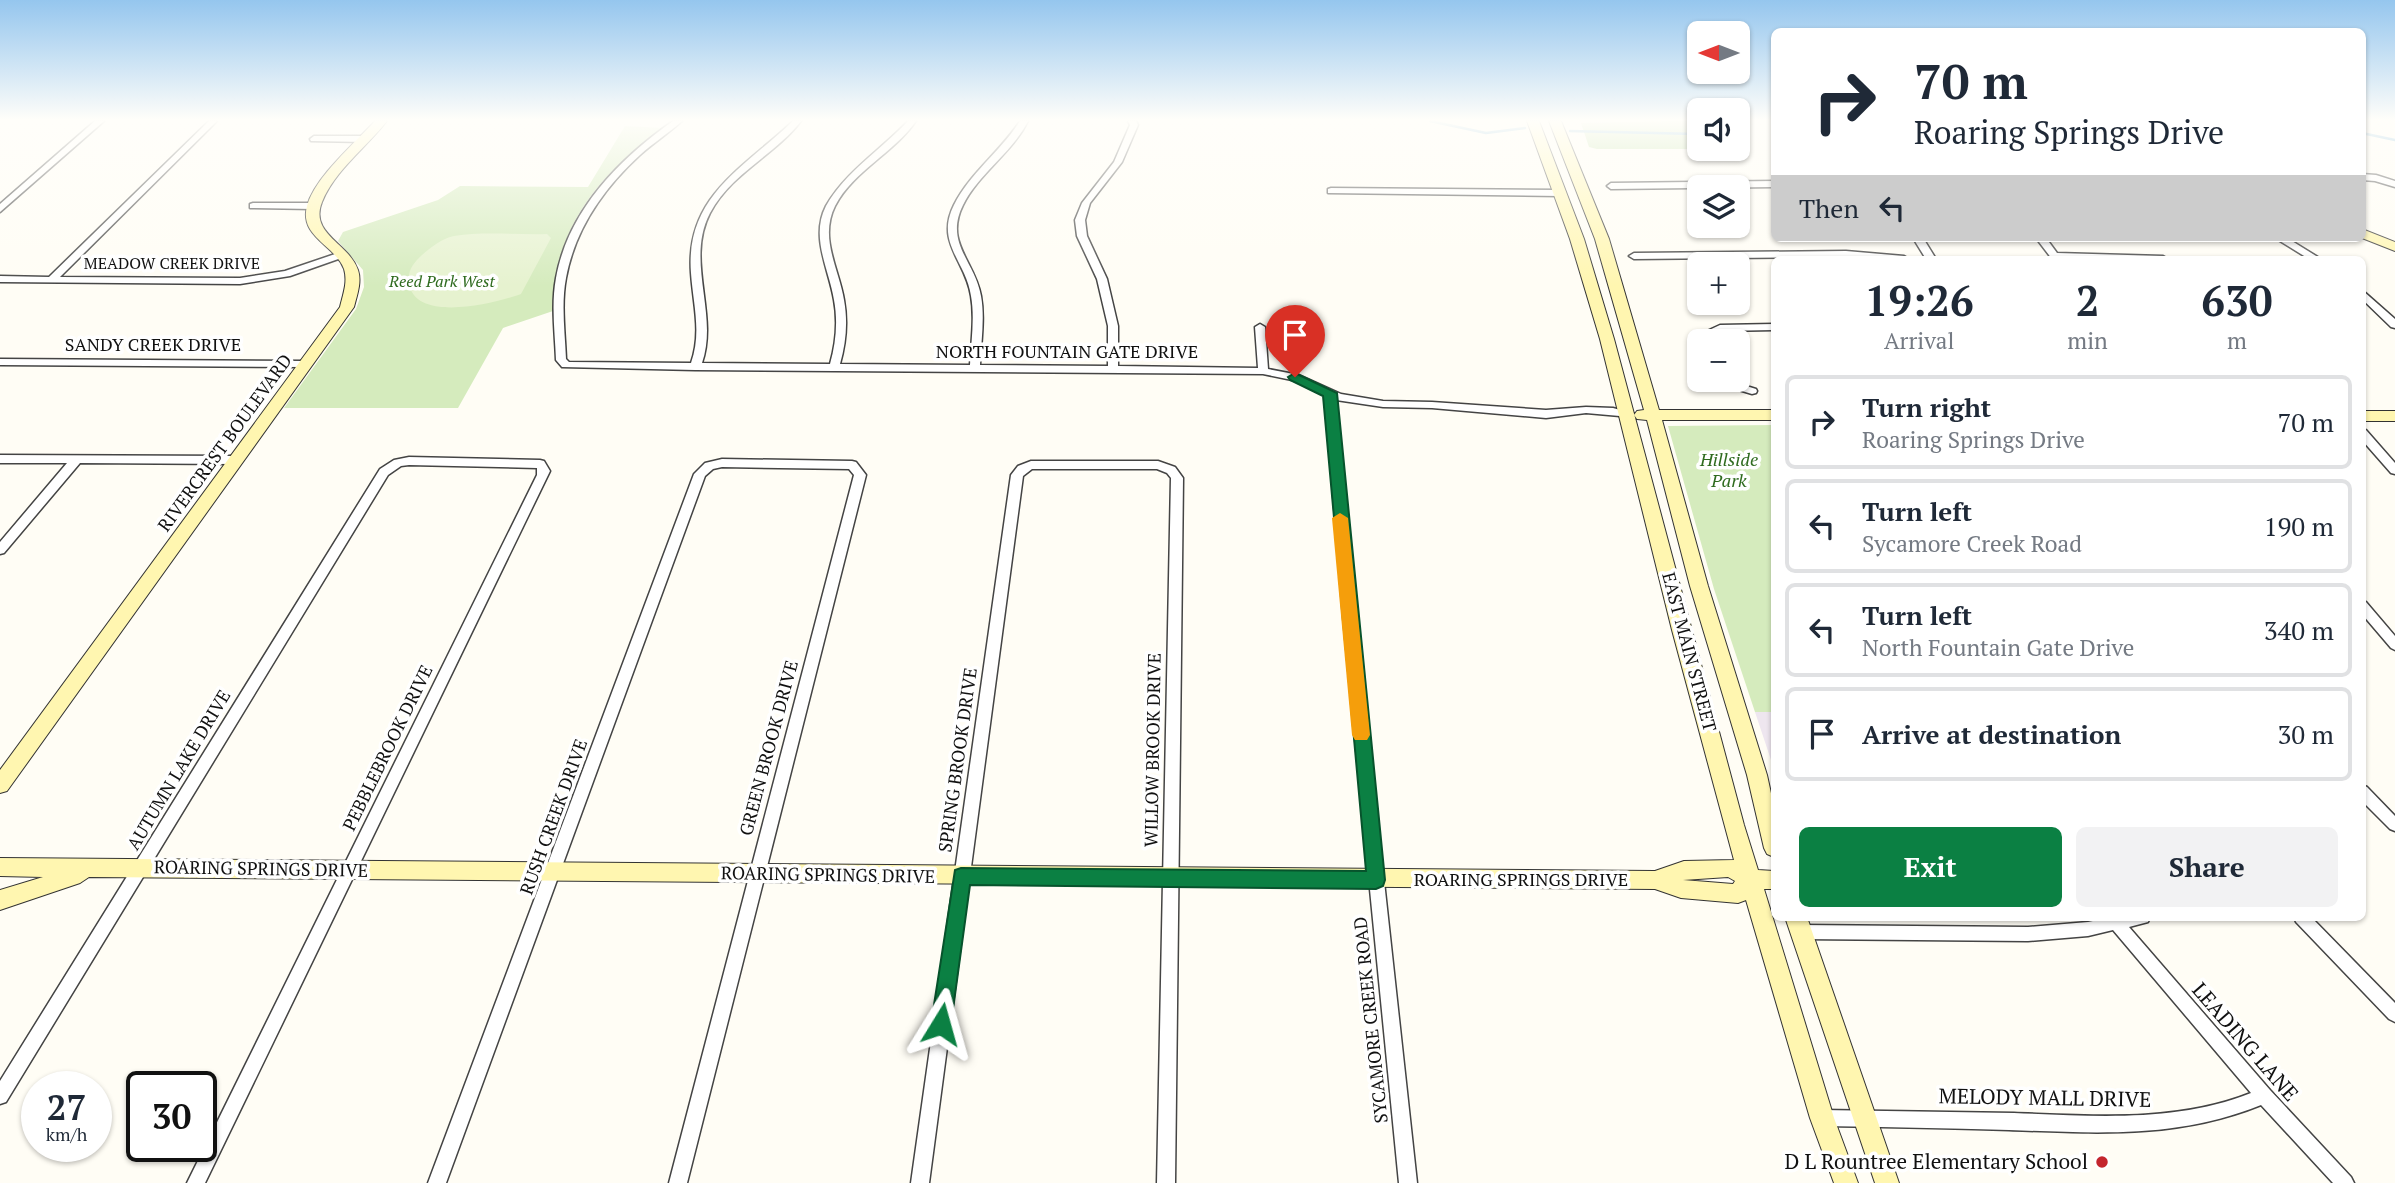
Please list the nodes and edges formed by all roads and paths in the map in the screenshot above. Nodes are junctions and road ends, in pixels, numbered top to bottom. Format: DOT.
graph roads {
  1 [pos="37,176"];
  2 [pos="157,176"];
  3 [pos="334,176"];
  4 [pos="615,176"];
  5 [pos="732,176"];
  6 [pos="857,176"];
  7 [pos="981,176"];
  8 [pos="1105,176"];
  9 [pos="1554,176"];
  10 [pos="1577,176"];
  11 [pos="2366,177"];
  12 [pos="1771,184"];
  13 [pos="2395,184"];
  14 [pos="1611,186"];
  15 [pos="1331,191"];
  16 [pos="1560,193"];
  17 [pos="253,206"];
  18 [pos="313,206"];
  19 [pos="0,209"];
  20 [pos="2366,223"];
  21 [pos="2366,235"];
  22 [pos="2395,235"];
  23 [pos="2043,242"];
  24 [pos="2287,242"];
  25 [pos="2395,247"];
  26 [pos="341,255"];
  27 [pos="1634,256"];
  28 [pos="1821,256"];
  29 [pos="1869,256"];
  30 [pos="2054,256"];
  31 [pos="2311,256"];
  32 [pos="1771,257"];
  33 [pos="0,279"];
  34 [pos="52,279"];
  35 [pos="2366,297"];
  36 [pos="2395,325"];
  37 [pos="1260,327"];
  38 [pos="1771,327"];
  39 [pos="1717,329"];
  40 [pos="0,362"];
  41 [pos="563,363"];
  42 [pos="306,364"];
  43 [pos="695,367"];
  44 [pos="834,368"];
  45 [pos="975,369"];
  46 [pos="1113,369"];
  47 [pos="1263,371"];
  48 [pos="1330,393"];
  49 [pos="1627,415"];
  50 [pos="1652,415"];
  51 [pos="1771,415"];
  52 [pos="2366,416"];
  53 [pos="2395,416"];
  54 [pos="2366,437"];
  55 [pos="0,459"];
  56 [pos="76,460"];
  57 [pos="236,460"];
  58 [pos="393,466"];
  59 [pos="709,466"];
  60 [pos="1022,469"];
  61 [pos="2395,470"];
  62 [pos="0,550"];
  63 [pos="1670,585"];
  64 [pos="1699,586"];
  65 [pos="2366,610"];
  66 [pos="2395,645"];
  67 [pos="0,785"];
  68 [pos="2366,795"];
  69 [pos="2395,825"];
  70 [pos="1771,836"];
  71 [pos="0,867"];
  72 [pos="105,868"];
  73 [pos="142,868"];
  74 [pos="349,870"];
  75 [pos="554,872"];
  76 [pos="756,874"];
  77 [pos="961,876"];
  78 [pos="1171,878"];
  79 [pos="1750,879"];
  80 [pos="1376,880"];
  81 [pos="1771,880"];
  82 [pos="0,900"];
  83 [pos="2128,921"];
  84 [pos="2305,921"];
  85 [pos="2117,924"];
  86 [pos="1799,925"];
  87 [pos="2395,1014"];
  88 [pos="0,1096"];
  89 [pos="2264,1096"];
  90 [pos="1822,1118"];
  91 [pos="1863,1118"];
  92 [pos="196,1183"];
  93 [pos="437,1183"];
  94 [pos="678,1183"];
  95 [pos="920,1183"];
  96 [pos="1166,1183"];
  97 [pos="1408,1183"];
  98 [pos="1846,1183"];
  99 [pos="1887,1183"];
  100 [pos="2345,1183"];
  1 -- 19 [label="street"];
  2 -- 34 [label="street"];
  3 -- 18 [label="main road"];
  4 -- 41 [label="street"];
  5 -- 43 [label="street"];
  6 -- 44 [label="street"];
  7 -- 45 [label="street"];
  8 -- 46 [label="street"];
  9 -- 16 [label="main road, EAST MAIN STREET"];
  10 -- 50 [label="main road, EAST MAIN STREET"];
  11 -- 13 [label="street"];
  12 -- 14 [label="street"];
  15 -- 16 [label="street"];
  16 -- 49 [label="main road, EAST MAIN STREET"];
  17 -- 18 [label="street"];
  18 -- 26 [label="main road, RIVERCREST BOULEVARD"];
  20 -- 22 [label="main road"];
  21 -- 25 [label="main road"];
  23 -- 30 [label="street"];
  24 -- 31 [label="street"];
  26 -- 34 [label="street, MEADOW CREEK DRIVE"];
  26 -- 42 [label="main road, RIVERCREST BOULEVARD"];
  27 -- 32 [label="street"];
  28 -- 29 [label="street"];
  33 -- 34 [label="street, MEADOW CREEK DRIVE"];
  35 -- 36 [label="street"];
  37 -- 47 [label="street"];
  38 -- 39 [label="street"];
  40 -- 42 [label="street, SANDY CREEK DRIVE"];
  41 -- 43 [label="street, NORTH FOUNTAIN GATE DRIVE"];
  42 -- 57 [label="main road, RIVERCREST BOULEVARD"];
  43 -- 44 [label="street, NORTH FOUNTAIN GATE DRIVE"];
  44 -- 45 [label="street, NORTH FOUNTAIN GATE DRIVE"];
  45 -- 46 [label="street, NORTH FOUNTAIN GATE DRIVE"];
  46 -- 47 [label="street, NORTH FOUNTAIN GATE DRIVE"];
  47 -- 48 [label="street, NORTH FOUNTAIN GATE DRIVE"];
  48 -- 49 [label="street, NORTH FOUNTAIN GATE DRIVE"];
  48 -- 80 [label="street, SYCAMORE CREEK ROAD"];
  49 -- 50 [label="main road"];
  49 -- 63 [label="main road, EAST MAIN STREET"];
  50 -- 51 [label="main road"];
  50 -- 64 [label="main road, EAST MAIN STREET"];
  52 -- 53 [label="main road"];
  54 -- 61 [label="street"];
  55 -- 56 [label="street"];
  56 -- 57 [label="street"];
  56 -- 62 [label="street"];
  57 -- 67 [label="main road, RIVERCREST BOULEVARD"];
  58 -- 73 [label="street, AUTUMN LAKE DRIVE"];
  58 -- 74 [label="street, PEBBLEBROOK DRIVE"];
  59 -- 75 [label="street, RUSH CREEK DRIVE"];
  59 -- 76 [label="street, GREEN BROOK DRIVE"];
  60 -- 77 [label="street, SPRING BROOK DRIVE"];
  60 -- 78 [label="street, WILLOW BROOK DRIVE"];
  63 -- 64 [label="main road"];
  63 -- 79 [label="main road, EAST MAIN STREET"];
  64 -- 70 [label="main road, EAST MAIN STREET"];
  65 -- 66 [label="street"];
  68 -- 69 [label="street"];
  71 -- 72 [label="main road, ROARING SPRINGS DRIVE"];
  72 -- 73 [label="main road, ROARING SPRINGS DRIVE"];
  72 -- 82 [label="main road"];
  73 -- 74 [label="main road, ROARING SPRINGS DRIVE"];
  73 -- 88 [label="street, AUTUMN LAKE DRIVE"];
  74 -- 75 [label="main road, ROARING SPRINGS DRIVE"];
  74 -- 92 [label="street, PEBBLEBROOK DRIVE"];
  75 -- 76 [label="main road, ROARING SPRINGS DRIVE"];
  75 -- 93 [label="street, RUSH CREEK DRIVE"];
  76 -- 77 [label="main road, ROARING SPRINGS DRIVE"];
  76 -- 94 [label="street, GREEN BROOK DRIVE"];
  77 -- 78 [label="main road, ROARING SPRINGS DRIVE"];
  77 -- 95 [label="street, SPRING BROOK DRIVE"];
  78 -- 80 [label="main road, ROARING SPRINGS DRIVE"];
  78 -- 96 [label="street, WILLOW BROOK DRIVE"];
  79 -- 80 [label="main road, ROARING SPRINGS DRIVE"];
  79 -- 81 [label="main road"];
  79 -- 90 [label="main road, EAST MAIN STREET"];
  80 -- 97 [label="street, SYCAMORE CREEK ROAD"];
  83 -- 85 [label="street"];
  84 -- 87 [label="street"];
  85 -- 86 [label="street"];
  85 -- 89 [label="street, LEADING LANE"];
  86 -- 91 [label="main road"];
  89 -- 91 [label="street, MELODY MALL DRIVE"];
  89 -- 100 [label="street, LEADING LANE"];
  90 -- 91 [label="street, MELODY MALL DRIVE"];
  90 -- 98 [label="main road, EAST MAIN STREET"];
  91 -- 99 [label="main road"];
}
